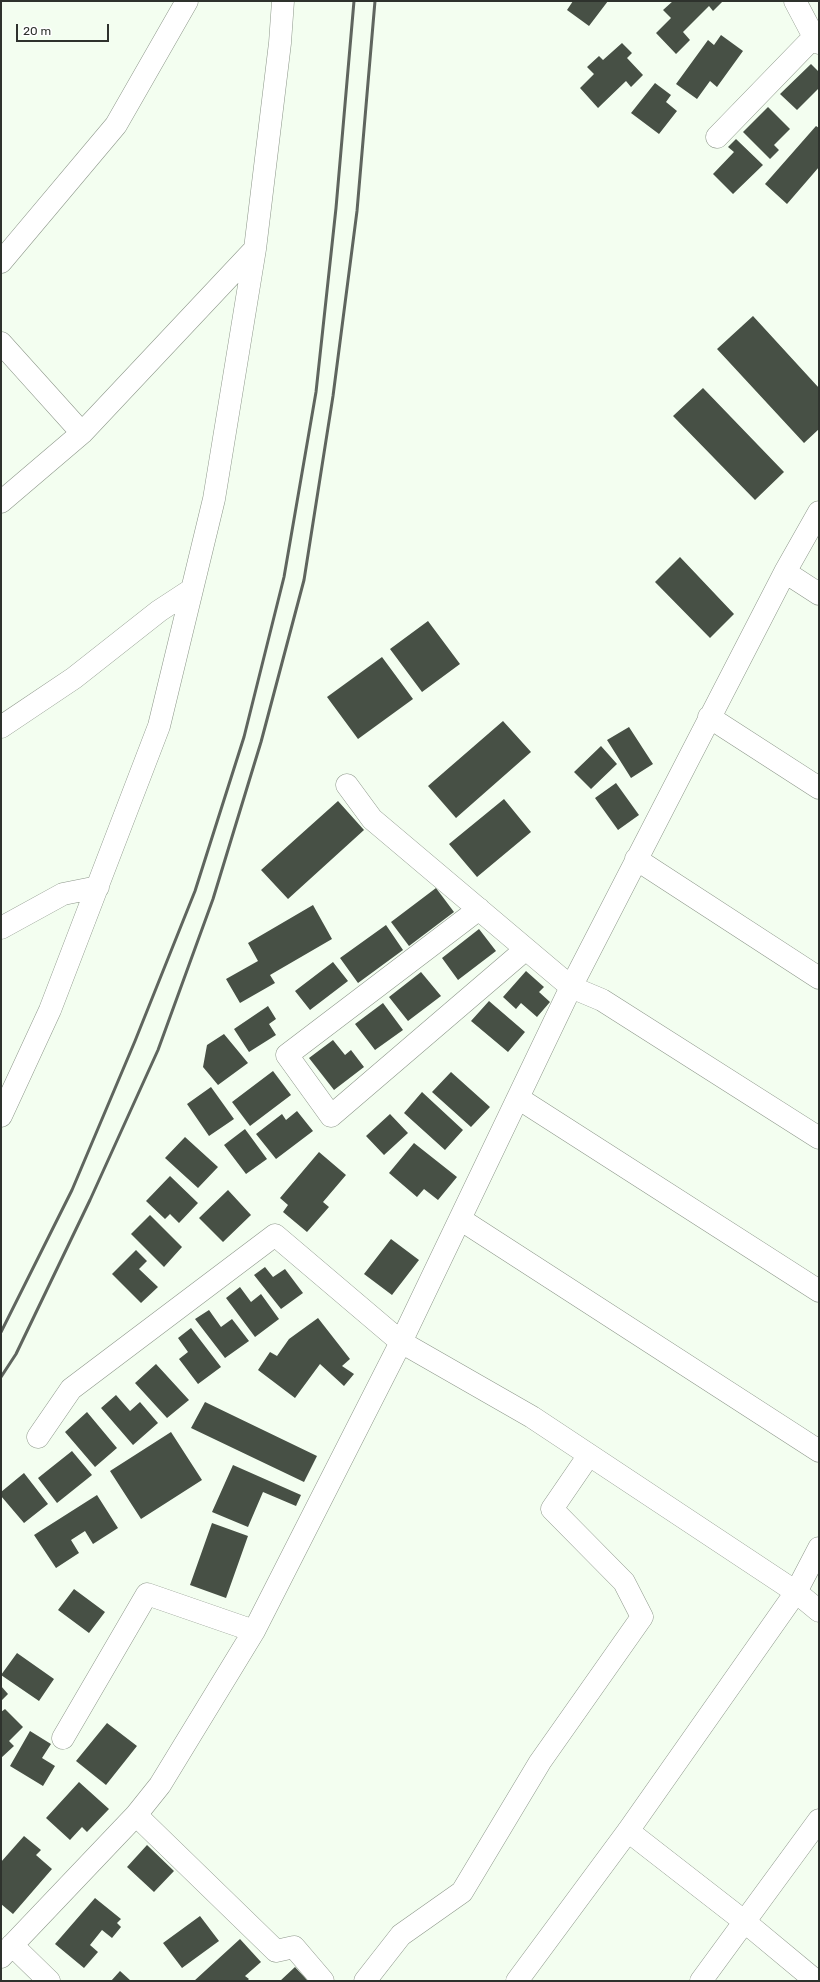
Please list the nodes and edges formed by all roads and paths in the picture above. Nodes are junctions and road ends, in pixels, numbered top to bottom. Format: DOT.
graph roads {
  1 [pos="187,1"];
  2 [pos="283,1"];
  3 [pos="802,5"];
  4 [pos="816,40"];
  5 [pos="717,137"];
  6 [pos="255,249"];
  7 [pos="1,262"];
  8 [pos="1,343"];
  9 [pos="82,433"];
  10 [pos="1,502"];
  11 [pos="819,512"];
  12 [pos="785,572"];
  13 [pos="191,590"];
  14 [pos="819,594"];
  15 [pos="709,718"];
  16 [pos="1,727"];
  17 [pos="348,785"];
  18 [pos="819,788"];
  19 [pos="636,860"];
  20 [pos="98,887"];
  21 [pos="479,910"];
  22 [pos="1,928"];
  23 [pos="526,949"];
  24 [pos="819,978"];
  25 [pos="571,987"];
  26 [pos="518,1098"];
  27 [pos="1,1116"];
  28 [pos="819,1138"];
  29 [pos="460,1219"];
  30 [pos="819,1291"];
  31 [pos="401,1342"];
  32 [pos="38,1437"];
  33 [pos="819,1451"];
  34 [pos="589,1455"];
  35 [pos="819,1548"];
  36 [pos="796,1592"];
  37 [pos="819,1611"];
  38 [pos="254,1631"];
  39 [pos="63,1738"];
  40 [pos="136,1815"];
  41 [pos="819,1820"];
  42 [pos="628,1831"];
  43 [pos="745,1922"];
  44 [pos="7,1951"];
  45 [pos="49,1981"];
  46 [pos="323,1981"];
  47 [pos="365,1981"];
  48 [pos="517,1981"];
  49 [pos="701,1981"];
  50 [pos="816,1981"];
  1 -- 7 [label="street"];
  2 -- 6 [label="street"];
  3 -- 4 [label="street"];
  4 -- 5 [label="street"];
  6 -- 9 [label="street"];
  6 -- 13 [label="street"];
  8 -- 9 [label="street"];
  9 -- 10 [label="street"];
  11 -- 12 [label="street"];
  12 -- 14 [label="street"];
  12 -- 15 [label="street"];
  13 -- 16 [label="street"];
  13 -- 20 [label="street"];
  15 -- 18 [label="street"];
  15 -- 19 [label="street"];
  17 -- 21 [label="street"];
  19 -- 24 [label="street"];
  19 -- 25 [label="street"];
  20 -- 22 [label="street"];
  20 -- 27 [label="street"];
  21 -- 23 [label="street"];
  21 -- 23 [label="street"];
  23 -- 25 [label="street"];
  25 -- 26 [label="street"];
  25 -- 28 [label="street"];
  26 -- 29 [label="street"];
  26 -- 30 [label="street"];
  29 -- 31 [label="street"];
  29 -- 33 [label="street"];
  31 -- 32 [label="street"];
  31 -- 34 [label="street"];
  31 -- 38 [label="street"];
  34 -- 36 [label="street"];
  34 -- 47 [label="street"];
  35 -- 36 [label="street"];
  36 -- 37 [label="street"];
  36 -- 42 [label="street"];
  38 -- 39 [label="street"];
  38 -- 40 [label="street"];
  40 -- 44 [label="street"];
  40 -- 46 [label="street"];
  41 -- 43 [label="street"];
  42 -- 43 [label="street"];
  42 -- 48 [label="street"];
  43 -- 49 [label="street"];
  43 -- 50 [label="street"];
  44 -- 45 [label="street"];
}
